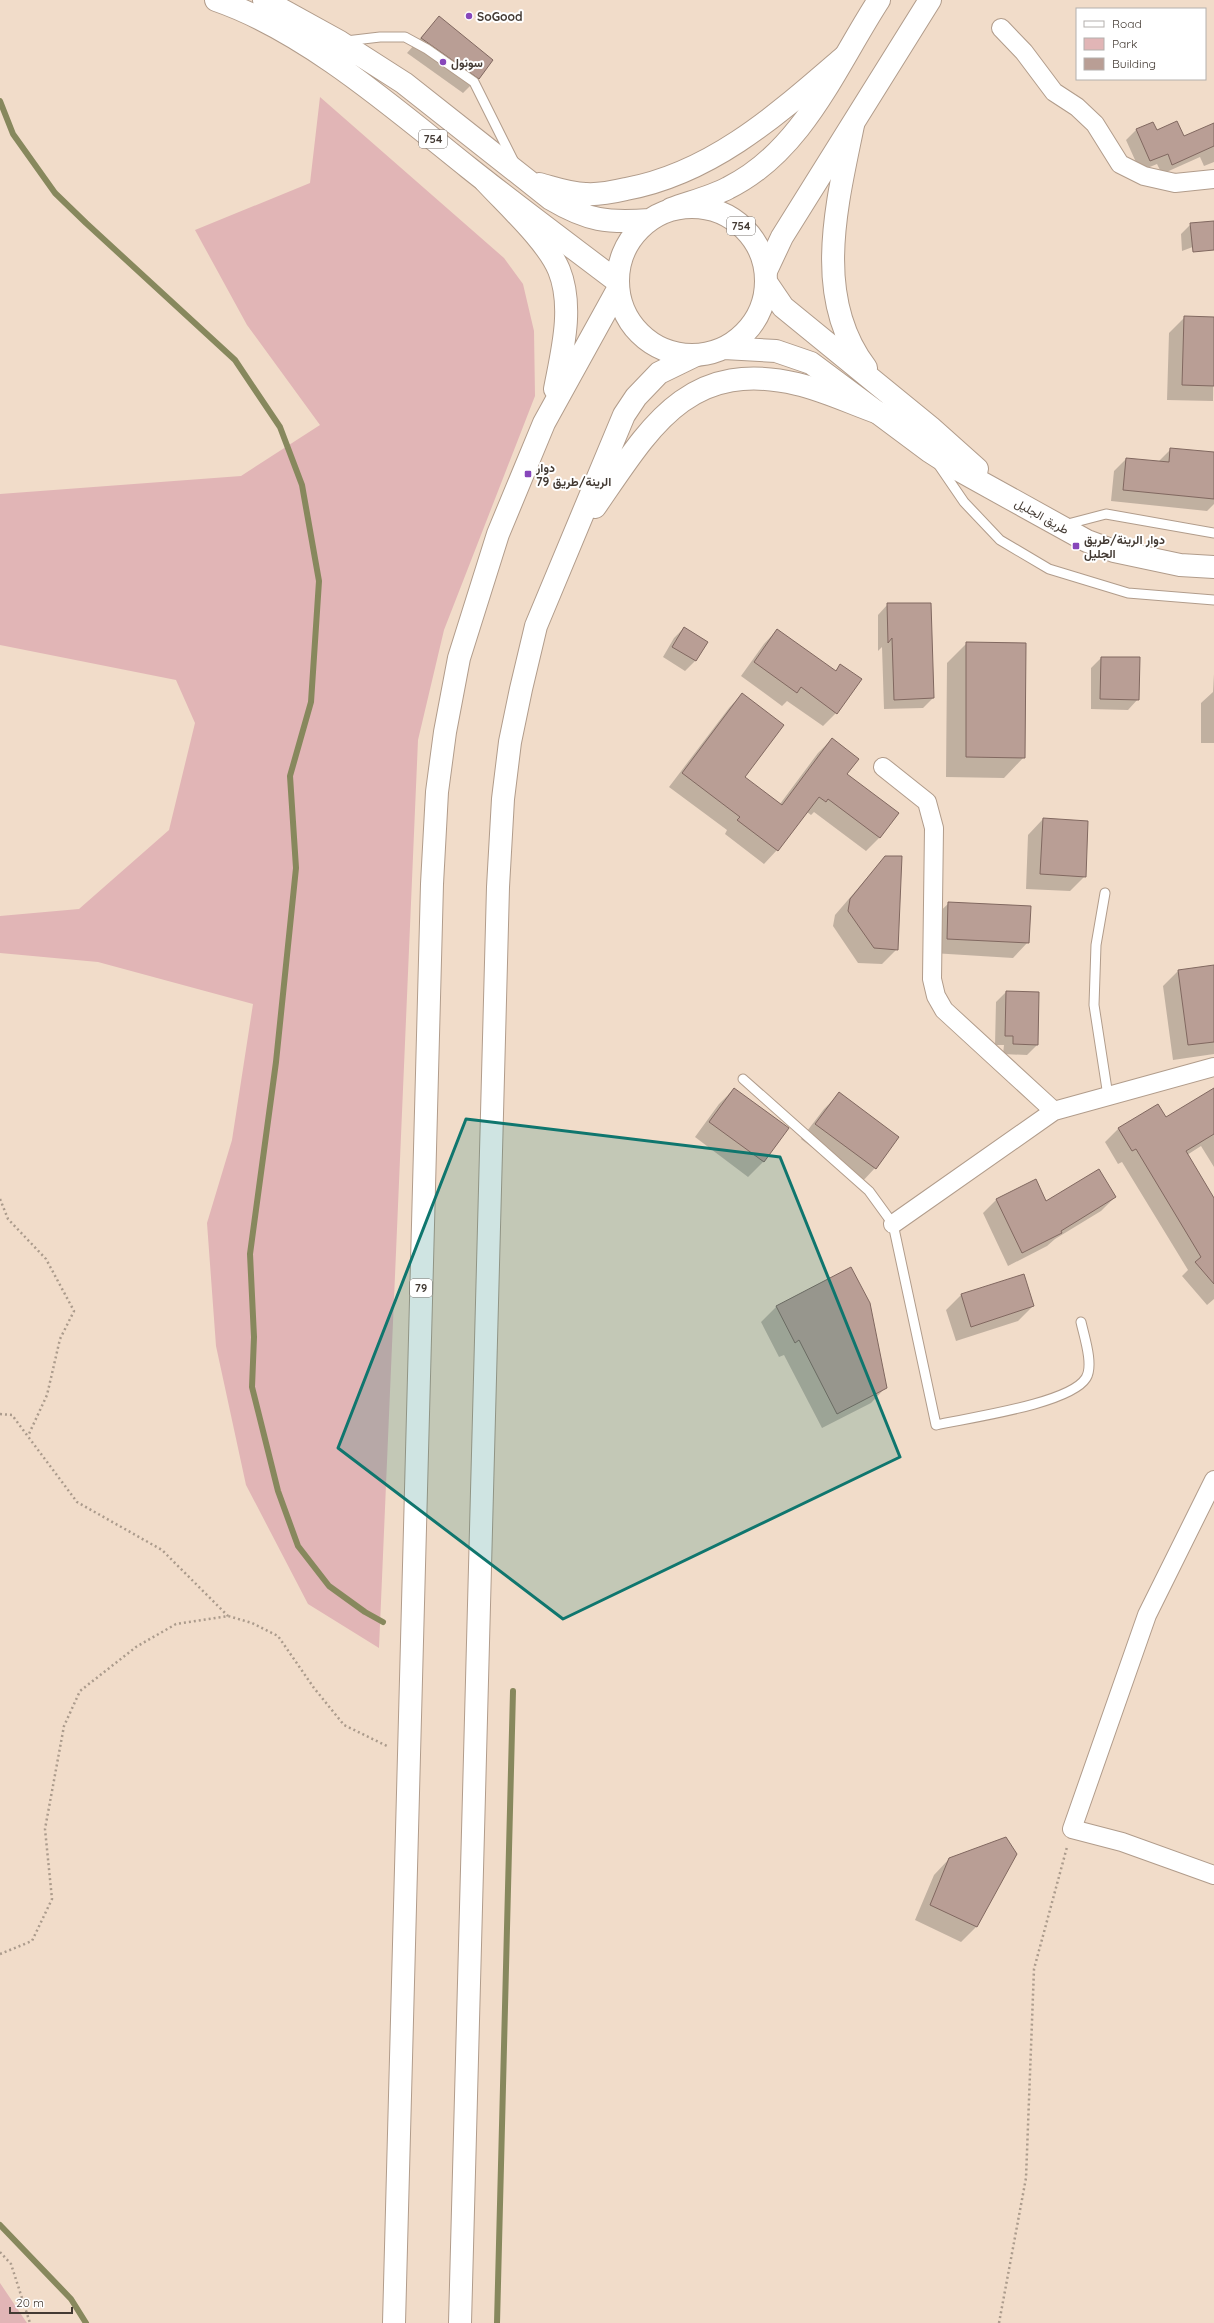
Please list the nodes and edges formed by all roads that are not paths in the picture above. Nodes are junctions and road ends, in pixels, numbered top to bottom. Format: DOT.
graph roads {
  1 [pos="216,0"];
  2 [pos="264,0"];
  3 [pos="879,0"];
  4 [pos="930,0"];
  5 [pos="1001,28"];
  6 [pos="340,42"];
  7 [pos="844,56"];
  8 [pos="853,125"];
  9 [pos="1214,178"];
  10 [pos="525,179"];
  11 [pos="485,181"];
  12 [pos="671,209"];
  13 [pos="650,220"];
  14 [pos="766,276"];
  15 [pos="618,286"];
  16 [pos="724,348"];
  17 [pos="696,355"];
  18 [pos="880,386"];
  19 [pos="552,406"];
  20 [pos="879,413"];
  21 [pos="929,451"];
  22 [pos="1009,498"];
  23 [pos="1059,527"];
  24 [pos="1214,533"];
  25 [pos="572,540"];
  26 [pos="1214,567"];
  27 [pos="1214,600"];
  28 [pos="883,767"];
  29 [pos="1105,892"];
  30 [pos="1214,1067"];
  31 [pos="743,1079"];
  32 [pos="1108,1096"];
  33 [pos="1054,1111"];
  34 [pos="893,1224"];
  35 [pos="1081,1322"];
  36 [pos="1214,1480"];
  37 [pos="1214,1875"];
  38 [pos="394,2323"];
  39 [pos="460,2323"];
  1 -- 11 [label="main road, 754"];
  2 -- 6 [label="main road, 754"];
  3 -- 7 [label="main road"];
  4 -- 8 [label="main road"];
  5 -- 9 [label="street"];
  6 -- 10 [label="main road, 754"];
  6 -- 10 [label="lane"];
  7 -- 10 [label="main road"];
  7 -- 12 [label="main road"];
  8 -- 14 [label="main road"];
  8 -- 18 [label="main road"];
  10 -- 13 [label="main road, 754"];
  11 -- 15 [label="main road, 754"];
  11 -- 19 [label="main road"];
  12 -- 13 [label="main road, 754"];
  12 -- 14 [label="main road, 754"];
  13 -- 15 [label="main road, 754"];
  14 -- 16 [label="main road, 754"];
  14 -- 18 [label="main road, 754"];
  15 -- 17 [label="main road, 754"];
  15 -- 19 [label="main road, 79"];
  16 -- 17 [label="main road, 754"];
  16 -- 20 [label="main road, 754"];
  17 -- 25 [label="main road"];
  18 -- 22 [label="main road, 754"];
  19 -- 38 [label="main road, 79"];
  20 -- 21 [label="main road, 754"];
  20 -- 25 [label="main road"];
  21 -- 22 [label="main road, 754"];
  21 -- 27 [label="lane"];
  22 -- 23 [label="main road, طريق الجليل / 754"];
  23 -- 24 [label="lane"];
  23 -- 26 [label="main road, طريق الجليل / 754"];
  25 -- 39 [label="main road"];
  28 -- 33 [label="street"];
  29 -- 32 [label="lane"];
  30 -- 32 [label="street"];
  31 -- 34 [label="lane"];
  32 -- 33 [label="street"];
  33 -- 34 [label="street"];
  34 -- 35 [label="lane"];
  36 -- 37 [label="street"];
}
